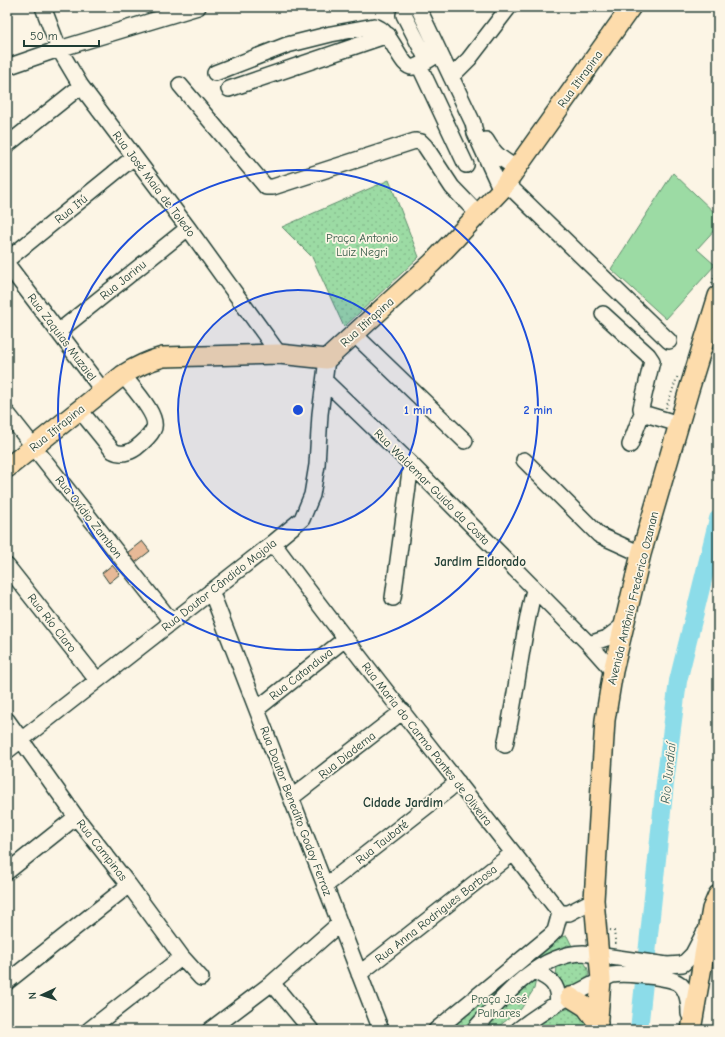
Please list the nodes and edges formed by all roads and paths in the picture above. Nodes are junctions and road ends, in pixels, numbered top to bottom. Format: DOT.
graph roads {
  1 [pos="43,7"];
  2 [pos="198,7"];
  3 [pos="406,7"];
  4 [pos="418,7"];
  5 [pos="509,7"];
  6 [pos="631,7"];
  7 [pos="388,36"];
  8 [pos="59,49"];
  9 [pos="429,59"];
  10 [pos="7,68"];
  11 [pos="215,73"];
  12 [pos="451,77"];
  13 [pos="180,85"];
  14 [pos="81,86"];
  15 [pos="229,89"];
  16 [pos="473,123"];
  17 [pos="7,145"];
  18 [pos="134,157"];
  19 [pos="466,165"];
  20 [pos="517,168"];
  21 [pos="504,186"];
  22 [pos="479,215"];
  23 [pos="188,228"];
  24 [pos="7,260"];
  25 [pos="7,264"];
  26 [pos="718,296"];
  27 [pos="603,314"];
  28 [pos="58,332"];
  29 [pos="354,334"];
  30 [pos="669,341"];
  31 [pos="279,354"];
  32 [pos="328,359"];
  33 [pos="123,375"];
  34 [pos="325,381"];
  35 [pos="103,391"];
  36 [pos="79,409"];
  37 [pos="7,413"];
  38 [pos="642,413"];
  39 [pos="679,424"];
  40 [pos="465,441"];
  41 [pos="630,445"];
  42 [pos="34,447"];
  43 [pos="524,460"];
  44 [pos="411,464"];
  45 [pos="7,468"];
  46 [pos="273,543"];
  47 [pos="642,554"];
  48 [pos="7,566"];
  49 [pos="534,590"];
  50 [pos="211,591"];
  51 [pos="393,598"];
  52 [pos="171,621"];
  53 [pos="625,624"];
  54 [pos="344,639"];
  55 [pos="590,644"];
  56 [pos="613,671"];
  57 [pos="97,680"];
  58 [pos="256,709"];
  59 [pos="403,711"];
  60 [pos="7,720"];
  61 [pos="22,739"];
  62 [pos="505,745"];
  63 [pos="7,751"];
  64 [pos="458,782"];
  65 [pos="291,798"];
  66 [pos="76,817"];
  67 [pos="513,853"];
  68 [pos="7,872"];
  69 [pos="129,885"];
  70 [pos="325,886"];
  71 [pos="718,895"];
  72 [pos="594,900"];
  73 [pos="560,914"];
  74 [pos="710,921"];
  75 [pos="339,924"];
  76 [pos="610,926"];
  77 [pos="182,957"];
  78 [pos="612,957"];
  79 [pos="534,972"];
  80 [pos="667,972"];
  81 [pos="359,974"];
  82 [pos="201,978"];
  83 [pos="601,980"];
  84 [pos="7,982"];
  85 [pos="272,984"];
  86 [pos="563,1000"];
  87 [pos="598,1027"];
  88 [pos="89,1030"];
  89 [pos="210,1030"];
  90 [pos="311,1030"];
  91 [pos="381,1030"];
  92 [pos="436,1030"];
  93 [pos="474,1030"];
  94 [pos="518,1030"];
  95 [pos="690,1030"];
  1 -- 8 [label="street, Rua José Maia de Toledo"];
  2 -- 8 [label="street"];
  3 -- 9 [label="street"];
  4 -- 9 [label="street"];
  5 -- 12 [label="street"];
  6 -- 20 [label="main road, Rua Itirapina"];
  7 -- 9 [label="street"];
  7 -- 11 [label="street"];
  7 -- 15 [label="street"];
  8 -- 10 [label="street"];
  8 -- 14 [label="street, Rua José Maia de Toledo"];
  9 -- 12 [label="street"];
  9 -- 19 [label="street"];
  12 -- 16 [label="street"];
  13 -- 22 [label="street"];
  14 -- 17 [label="street"];
  14 -- 18 [label="street, Rua José Maia de Toledo"];
  16 -- 20 [label="street"];
  16 -- 21 [label="street"];
  18 -- 23 [label="street, Rua José Maia de Toledo"];
  18 -- 24 [label="street, Rua Itú"];
  20 -- 21 [label="main road, Rua Itirapina"];
  21 -- 22 [label="main road, Rua Itirapina"];
  21 -- 30 [label="street"];
  22 -- 29 [label="main road, Rua Itirapina"];
  23 -- 28 [label="street, Rua Jarinu"];
  23 -- 31 [label="street, Rua José Maia de Toledo"];
  25 -- 28 [label="street, Rua Zaquias Muzaiel"];
  26 -- 39 [label="main road, Avenida Antônio Frederico Ozanan"];
  27 -- 38 [label="street"];
  28 -- 35 [label="street, Rua Zaquias Muzaiel"];
  29 -- 32 [label="main road, Rua Itirapina"];
  29 -- 40 [label="street"];
  31 -- 32 [label="main road, Rua Itirapina"];
  31 -- 33 [label="main road, Rua Itirapina"];
  32 -- 34 [label="street, Rua Doutor Cândido Mojola"];
  33 -- 35 [label="main road, Rua Itirapina"];
  33 -- 36 [label="street"];
  34 -- 44 [label="street, Rua Waldemar Guido da Costa"];
  34 -- 46 [label="street, Rua Doutor Cândido Mojola"];
  35 -- 36 [label="main road, Rua Itirapina"];
  36 -- 42 [label="main road, Rua Itirapina"];
  37 -- 42 [label="street, Rua Ovídio Zambon"];
  38 -- 39 [label="street"];
  38 -- 41 [label="street"];
  39 -- 47 [label="main road, Avenida Antônio Frederico Ozanan"];
  42 -- 45 [label="main road, Rua Itirapina"];
  42 -- 52 [label="street, Rua Ovídio Zambon"];
  43 -- 47 [label="street"];
  44 -- 49 [label="street, Rua Waldemar Guido da Costa"];
  44 -- 51 [label="street"];
  46 -- 50 [label="street, Rua Doutor Cândido Mojola"];
  46 -- 54 [label="street, Rua Maria do Carmo Pontes de Oliveira"];
  47 -- 53 [label="main road, Avenida Antônio Frederico Ozanan"];
  48 -- 57 [label="street, Rua Río Claro"];
  49 -- 55 [label="street, Rua Waldemar Guido da Costa"];
  49 -- 62 [label="street"];
  50 -- 52 [label="street, Rua Doutor Cândido Mojola"];
  50 -- 58 [label="street, Rua Doutor Benedito Godoy Ferraz"];
  52 -- 57 [label="street, Rua Doutor Cândido Mojola"];
  53 -- 55 [label="street"];
  53 -- 56 [label="main road, Avenida Antônio Frederico Ozanan"];
  54 -- 58 [label="street, Rua Catanduva"];
  54 -- 59 [label="street, Rua Maria do Carmo Pontes de Oliveira"];
  55 -- 56 [label="street, Rua Waldemar Guido da Costa"];
  56 -- 72 [label="main road, Avenida Antônio Frederico Ozanan"];
  57 -- 61 [label="street, Rua Doutor Cândido Mojola"];
  58 -- 65 [label="street, Rua Doutor Benedito Godoy Ferraz"];
  59 -- 64 [label="street, Rua Maria do Carmo Pontes de Oliveira"];
  59 -- 65 [label="street, Rua Diadema"];
  60 -- 61 [label="street, Rua Campinas"];
  61 -- 63 [label="street, Rua Doutor Cândido Mojola"];
  61 -- 66 [label="street, Rua Campinas"];
  64 -- 67 [label="street, Rua Maria do Carmo Pontes de Oliveira"];
  64 -- 70 [label="street, Rua Taubaté"];
  65 -- 70 [label="street, Rua Doutor Benedito Godoy Ferraz"];
  66 -- 68 [label="street"];
  66 -- 69 [label="street, Rua Campinas"];
  67 -- 73 [label="street, Rua Maria do Carmo Pontes de Oliveira"];
  67 -- 81 [label="street, Rua Anna Rodrigues Barbosa"];
  69 -- 77 [label="street, Rua Campinas"];
  69 -- 84 [label="street"];
  70 -- 75 [label="street, Rua Doutor Benedito Godoy Ferraz"];
  71 -- 74 [label="main road"];
  72 -- 73 [label="street"];
  72 -- 78 [label="main road, Avenida Antônio Frederico Ozanan"];
  73 -- 92 [label="street"];
  74 -- 80 [label="street"];
  74 -- 95 [label="main road"];
  75 -- 81 [label="street, Rua Doutor Benedito Godoy Ferraz"];
  75 -- 85 [label="street"];
  76 -- 78 [label="path"];
  77 -- 82 [label="street, Rua Campinas"];
  77 -- 88 [label="street"];
  78 -- 79 [label="street"];
  78 -- 80 [label="street"];
  78 -- 83 [label="main road, Avenida Antônio Frederico Ozanan"];
  79 -- 86 [label="street"];
  79 -- 93 [label="street"];
  80 -- 83 [label="street"];
  80 -- 95 [label="street"];
  81 -- 91 [label="street, Rua Doutor Benedito Godoy Ferraz"];
  83 -- 86 [label="street"];
  83 -- 87 [label="main road"];
  85 -- 89 [label="street"];
  85 -- 90 [label="street"];
  86 -- 87 [label="main road"];
  86 -- 94 [label="street"];
}
